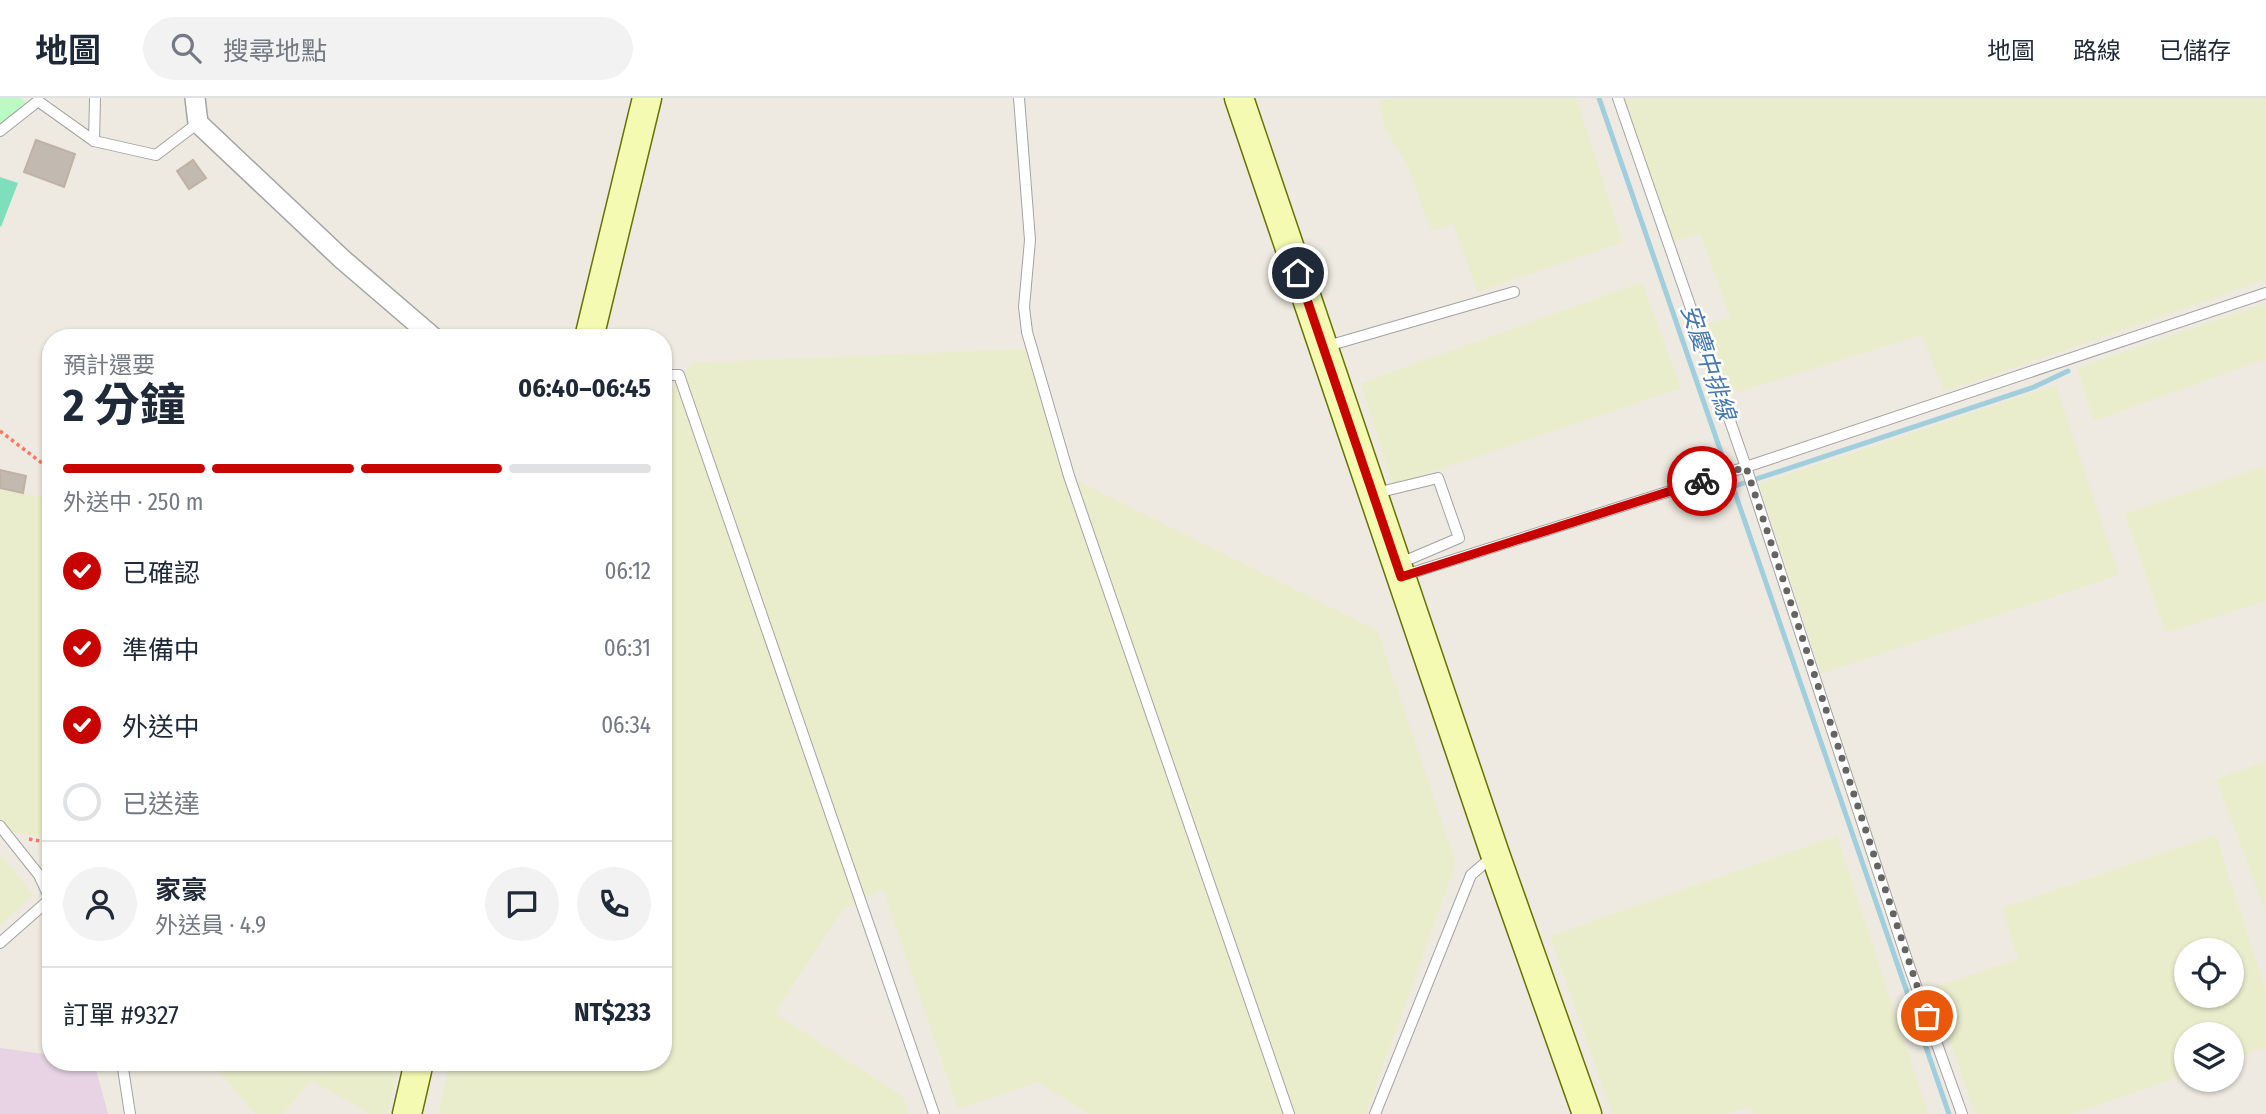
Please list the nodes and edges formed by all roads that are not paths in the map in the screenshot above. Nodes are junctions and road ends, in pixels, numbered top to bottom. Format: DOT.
graph roads {
  1 [pos="95,98"];
  2 [pos="195,98"];
  3 [pos="647,98"];
  4 [pos="1018,98"];
  5 [pos="1239,98"];
  6 [pos="1618,98"];
  7 [pos="36,99"];
  8 [pos="198,122"];
  9 [pos="0,131"];
  10 [pos="93,141"];
  11 [pos="1514,292"];
  12 [pos="2266,293"];
  13 [pos="424,329"];
  14 [pos="591,329"];
  15 [pos="1324,348"];
  16 [pos="672,375"];
  17 [pos="1742,469"];
  18 [pos="1373,494"];
  19 [pos="1399,570"];
  20 [pos="0,826"];
  21 [pos="1495,855"];
  22 [pos="42,882"];
  23 [pos="42,906"];
  24 [pos="0,943"];
  25 [pos="123,1071"];
  26 [pos="417,1071"];
  27 [pos="130,1114"];
  28 [pos="407,1114"];
  29 [pos="934,1114"];
  30 [pos="1289,1114"];
  31 [pos="1374,1114"];
  32 [pos="1587,1114"];
  33 [pos="1962,1114"];
  1 -- 10 [label="lane"];
  2 -- 8 [label="street"];
  3 -- 14 [label="main road"];
  4 -- 30 [label="lane"];
  5 -- 15 [label="main road"];
  6 -- 17 [label="lane"];
  7 -- 9 [label="lane"];
  7 -- 10 [label="lane"];
  8 -- 10 [label="lane"];
  8 -- 13 [label="street"];
  11 -- 15 [label="lane"];
  12 -- 17 [label="lane"];
  15 -- 18 [label="main road"];
  16 -- 29 [label="lane"];
  17 -- 19 [label="lane"];
  17 -- 33 [label="lane"];
  18 -- 19 [label="main road"];
  18 -- 19 [label="lane"];
  19 -- 21 [label="main road"];
  20 -- 22 [label="lane"];
  21 -- 31 [label="lane"];
  21 -- 32 [label="main road"];
  23 -- 24 [label="lane"];
  25 -- 27 [label="lane"];
  26 -- 28 [label="main road"];
}
